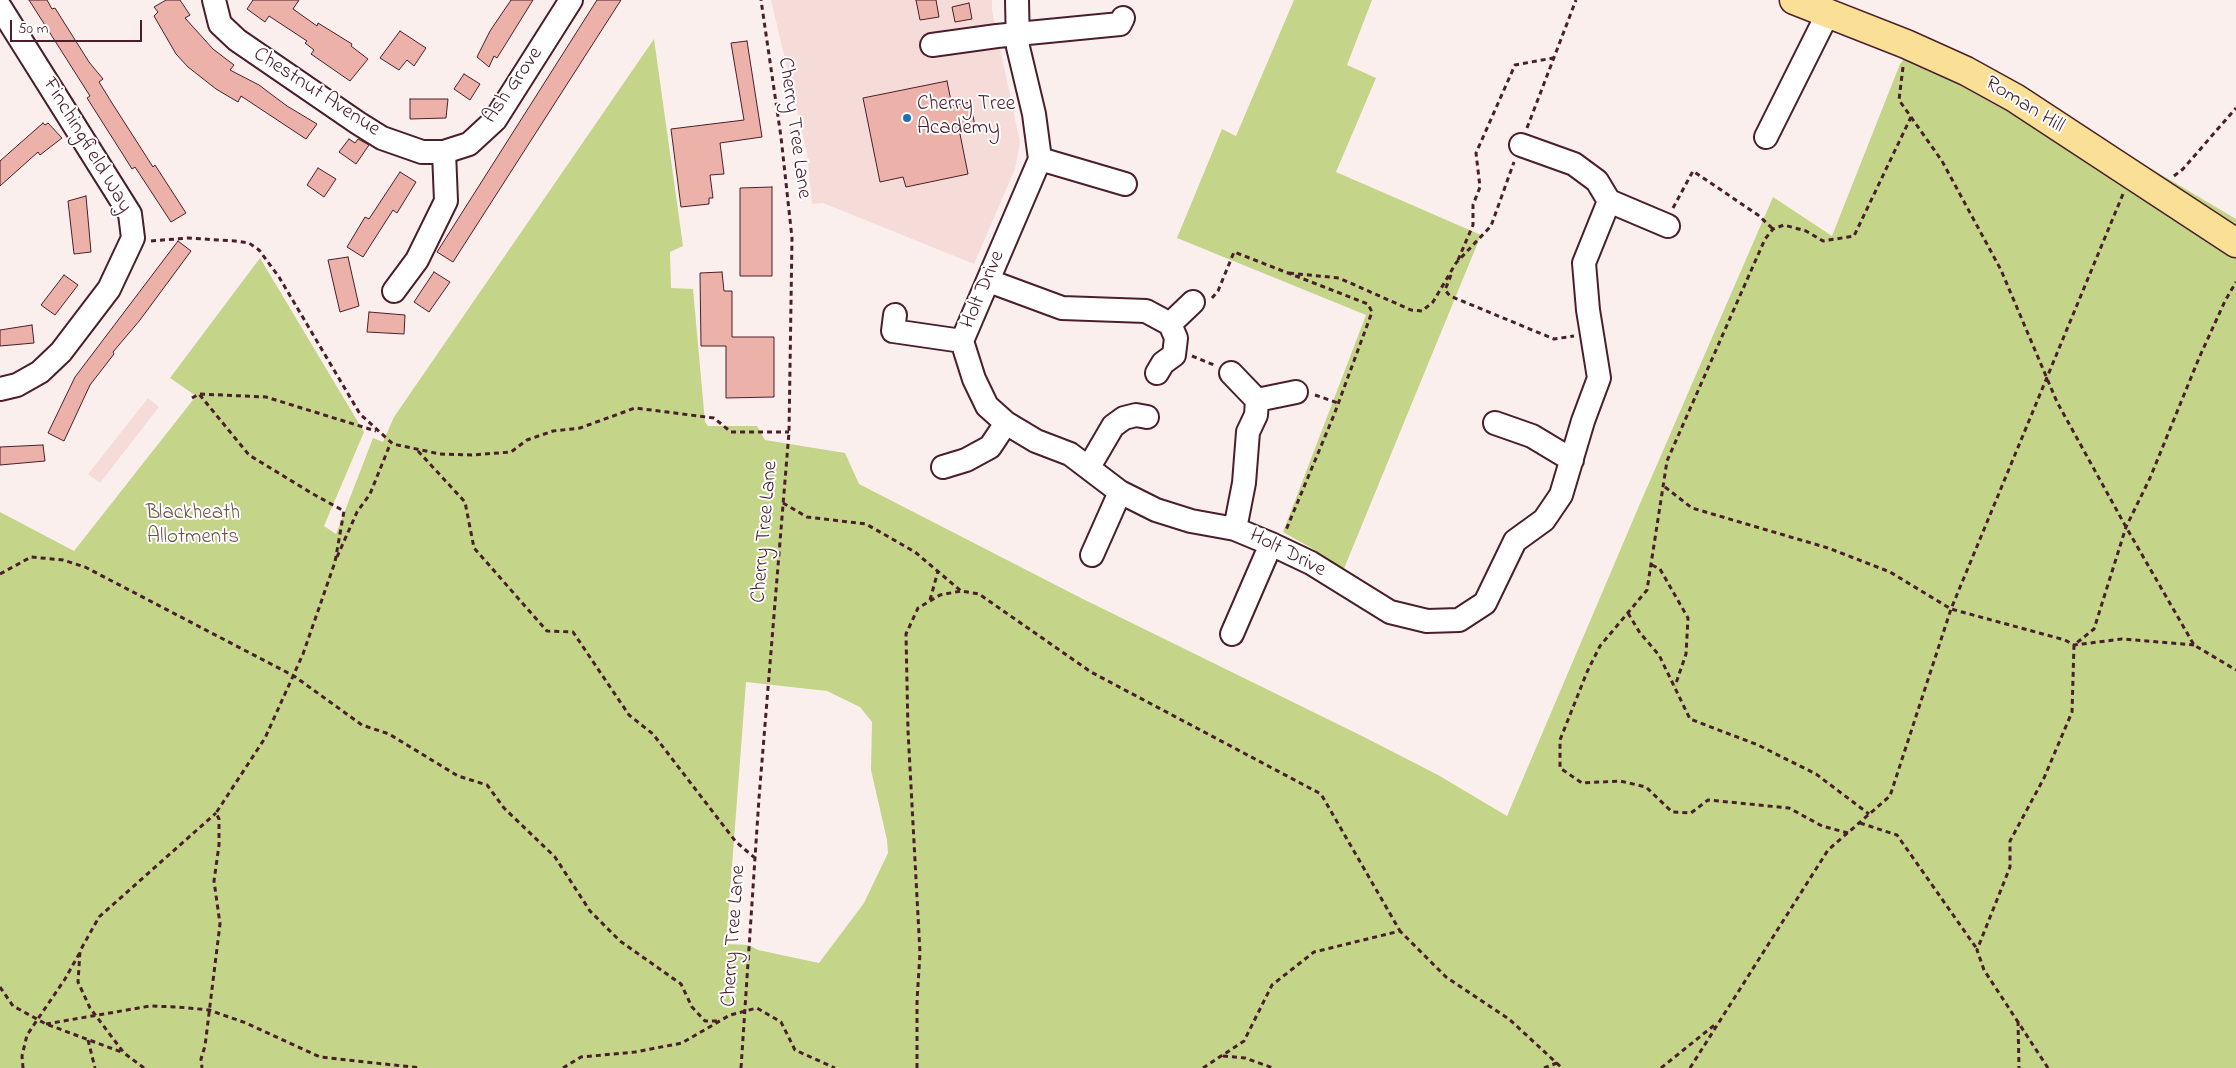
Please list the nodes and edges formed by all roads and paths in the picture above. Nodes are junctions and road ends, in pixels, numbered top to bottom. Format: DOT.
graph roads {
  1 [pos="214,0"];
  2 [pos="571,0"];
  3 [pos="760,0"];
  4 [pos="1017,0"];
  5 [pos="1576,0"];
  6 [pos="1794,0"];
  7 [pos="0,7"];
  8 [pos="1828,13"];
  9 [pos="1120,27"];
  10 [pos="1018,35"];
  11 [pos="932,44"];
  12 [pos="1906,44"];
  13 [pos="1553,58"];
  14 [pos="2236,108"];
  15 [pos="1911,117"];
  16 [pos="1766,137"];
  17 [pos="1521,145"];
  18 [pos="444,152"];
  19 [pos="1040,159"];
  20 [pos="2131,175"];
  21 [pos="1125,184"];
  22 [pos="2158,192"];
  23 [pos="1609,201"];
  24 [pos="1668,226"];
  25 [pos="1773,230"];
  26 [pos="133,238"];
  27 [pos="2236,243"];
  28 [pos="1456,263"];
  29 [pos="1289,273"];
  30 [pos="989,281"];
  31 [pos="2236,282"];
  32 [pos="394,291"];
  33 [pos="1193,302"];
  34 [pos="894,315"];
  35 [pos="1170,324"];
  36 [pos="1592,334"];
  37 [pos="962,341"];
  38 [pos="1174,354"];
  39 [pos="1158,373"];
  40 [pos="1231,373"];
  41 [pos="2048,376"];
  42 [pos="0,389"];
  43 [pos="1296,392"];
  44 [pos="199,394"];
  45 [pos="192,398"];
  46 [pos="1256,400"];
  47 [pos="1147,417"];
  48 [pos="1006,423"];
  49 [pos="1495,423"];
  50 [pos="377,431"];
  51 [pos="789,432"];
  52 [pos="391,442"];
  53 [pos="417,450"];
  54 [pos="1572,460"];
  55 [pos="1089,466"];
  56 [pos="943,467"];
  57 [pos="1665,487"];
  58 [pos="1120,492"];
  59 [pos="783,503"];
  60 [pos="2126,527"];
  61 [pos="1235,529"];
  62 [pos="1274,546"];
  63 [pos="1092,555"];
  64 [pos="335,562"];
  65 [pos="1652,565"];
  66 [pos="938,572"];
  67 [pos="0,574"];
  68 [pos="961,591"];
  69 [pos="930,601"];
  70 [pos="1951,609"];
  71 [pos="1628,612"];
  72 [pos="1232,634"];
  73 [pos="2074,644"];
  74 [pos="2194,645"];
  75 [pos="2236,670"];
  76 [pos="294,676"];
  77 [pos="1675,686"];
  78 [pos="216,813"];
  79 [pos="1869,814"];
  80 [pos="1860,822"];
  81 [pos="1848,832"];
  82 [pos="755,858"];
  83 [pos="1400,931"];
  84 [pos="1978,950"];
  85 [pos="80,951"];
  86 [pos="0,987"];
  87 [pos="209,1010"];
  88 [pos="745,1011"];
  89 [pos="96,1015"];
  90 [pos="37,1019"];
  91 [pos="2018,1020"];
  92 [pos="720,1021"];
  93 [pos="1720,1021"];
  94 [pos="46,1024"];
  95 [pos="88,1039"];
  96 [pos="124,1053"];
  97 [pos="1222,1056"];
  98 [pos="1557,1063"];
  99 [pos="23,1068"];
  100 [pos="95,1068"];
  101 [pos="144,1068"];
  102 [pos="202,1068"];
  103 [pos="412,1068"];
  104 [pos="421,1068"];
  105 [pos="563,1068"];
  106 [pos="741,1068"];
  107 [pos="835,1068"];
  108 [pos="917,1068"];
  109 [pos="1203,1068"];
  110 [pos="1274,1068"];
  111 [pos="1544,1068"];
  112 [pos="1562,1068"];
  113 [pos="1661,1068"];
  114 [pos="1690,1068"];
  115 [pos="2019,1068"];
  116 [pos="2048,1068"];
  1 -- 18 [label="street, Chestnut Avenue"];
  2 -- 18 [label="street, Ash Grove"];
  3 -- 51 [label="path, Cherry Tree Lane"];
  4 -- 10 [label="street"];
  5 -- 13 [label="path"];
  6 -- 8 [label="main road, Roman Hill"];
  7 -- 26 [label="street, Finchingfield Way"];
  8 -- 12 [label="main road, Roman Hill"];
  8 -- 16 [label="street"];
  9 -- 10 [label="street"];
  10 -- 11 [label="street"];
  10 -- 19 [label="street"];
  12 -- 15 [label="path"];
  12 -- 20 [label="main road, Roman Hill"];
  13 -- 17 [label="path"];
  13 -- 28 [label="path"];
  14 -- 22 [label="path"];
  15 -- 25 [label="path"];
  15 -- 41 [label="path"];
  17 -- 23 [label="street"];
  17 -- 28 [label="path"];
  18 -- 32 [label="street"];
  19 -- 21 [label="street"];
  19 -- 30 [label="street, Holt Drive"];
  20 -- 22 [label="main road, Roman Hill"];
  20 -- 41 [label="path"];
  22 -- 27 [label="main road, Roman Hill"];
  23 -- 24 [label="street"];
  23 -- 36 [label="street, Holt Drive"];
  24 -- 25 [label="path"];
  25 -- 57 [label="path"];
  26 -- 42 [label="street, Finchingfield Way"];
  26 -- 50 [label="path"];
  28 -- 29 [label="path"];
  28 -- 36 [label="path"];
  29 -- 33 [label="path"];
  29 -- 62 [label="path"];
  30 -- 35 [label="street"];
  30 -- 37 [label="street, Holt Drive"];
  31 -- 60 [label="path"];
  33 -- 35 [label="street"];
  34 -- 37 [label="street"];
  35 -- 38 [label="street"];
  36 -- 54 [label="street, Holt Drive"];
  37 -- 48 [label="street, Holt Drive"];
  38 -- 39 [label="street"];
  38 -- 40 [label="path"];
  40 -- 46 [label="street"];
  41 -- 60 [label="path"];
  41 -- 70 [label="path"];
  43 -- 46 [label="street"];
  44 -- 45 [label="path"];
  44 -- 50 [label="path"];
  44 -- 64 [label="path"];
  46 -- 61 [label="street"];
  47 -- 55 [label="street"];
  48 -- 55 [label="street, Holt Drive"];
  48 -- 56 [label="street"];
  49 -- 54 [label="street"];
  50 -- 52 [label="path"];
  51 -- 53 [label="path"];
  51 -- 59 [label="path, Cherry Tree Lane"];
  52 -- 53 [label="path"];
  52 -- 64 [label="path"];
  53 -- 82 [label="path"];
  54 -- 62 [label="street, Holt Drive"];
  55 -- 58 [label="street, Holt Drive"];
  57 -- 65 [label="path"];
  57 -- 70 [label="path"];
  58 -- 61 [label="street, Holt Drive"];
  58 -- 63 [label="street"];
  59 -- 66 [label="path"];
  59 -- 82 [label="path, Cherry Tree Lane"];
  60 -- 73 [label="path"];
  60 -- 74 [label="path"];
  61 -- 62 [label="street, Holt Drive"];
  62 -- 72 [label="street"];
  64 -- 76 [label="path"];
  65 -- 71 [label="path"];
  65 -- 77 [label="path"];
  66 -- 68 [label="path"];
  66 -- 69 [label="path"];
  67 -- 76 [label="path"];
  68 -- 69 [label="path"];
  68 -- 83 [label="path"];
  69 -- 108 [label="path"];
  70 -- 73 [label="path"];
  70 -- 79 [label="path"];
  71 -- 77 [label="path"];
  71 -- 81 [label="path"];
  73 -- 74 [label="path"];
  73 -- 84 [label="path"];
  74 -- 75 [label="path"];
  76 -- 78 [label="path"];
  76 -- 92 [label="path"];
  77 -- 79 [label="path"];
  78 -- 85 [label="path"];
  78 -- 87 [label="path"];
  79 -- 80 [label="path"];
  80 -- 81 [label="path"];
  80 -- 84 [label="path"];
  81 -- 93 [label="path"];
  82 -- 88 [label="path, Cherry Tree Lane"];
  83 -- 97 [label="path"];
  83 -- 98 [label="path"];
  84 -- 91 [label="path"];
  85 -- 89 [label="path"];
  85 -- 90 [label="path"];
  86 -- 90 [label="path"];
  87 -- 89 [label="path"];
  87 -- 102 [label="path"];
  87 -- 103 [label="path"];
  88 -- 92 [label="path"];
  88 -- 106 [label="path, Cherry Tree Lane"];
  88 -- 107 [label="path"];
  89 -- 94 [label="path"];
  89 -- 96 [label="path"];
  90 -- 94 [label="path"];
  90 -- 99 [label="path"];
  91 -- 115 [label="path"];
  91 -- 116 [label="path"];
  92 -- 105 [label="path"];
  93 -- 113 [label="path"];
  93 -- 114 [label="path"];
  94 -- 95 [label="path"];
  95 -- 96 [label="path"];
  95 -- 100 [label="path"];
  96 -- 101 [label="path"];
  97 -- 109 [label="path"];
  97 -- 110 [label="path"];
  98 -- 111 [label="path"];
  98 -- 112 [label="path"];
  103 -- 104 [label="path"];
}
